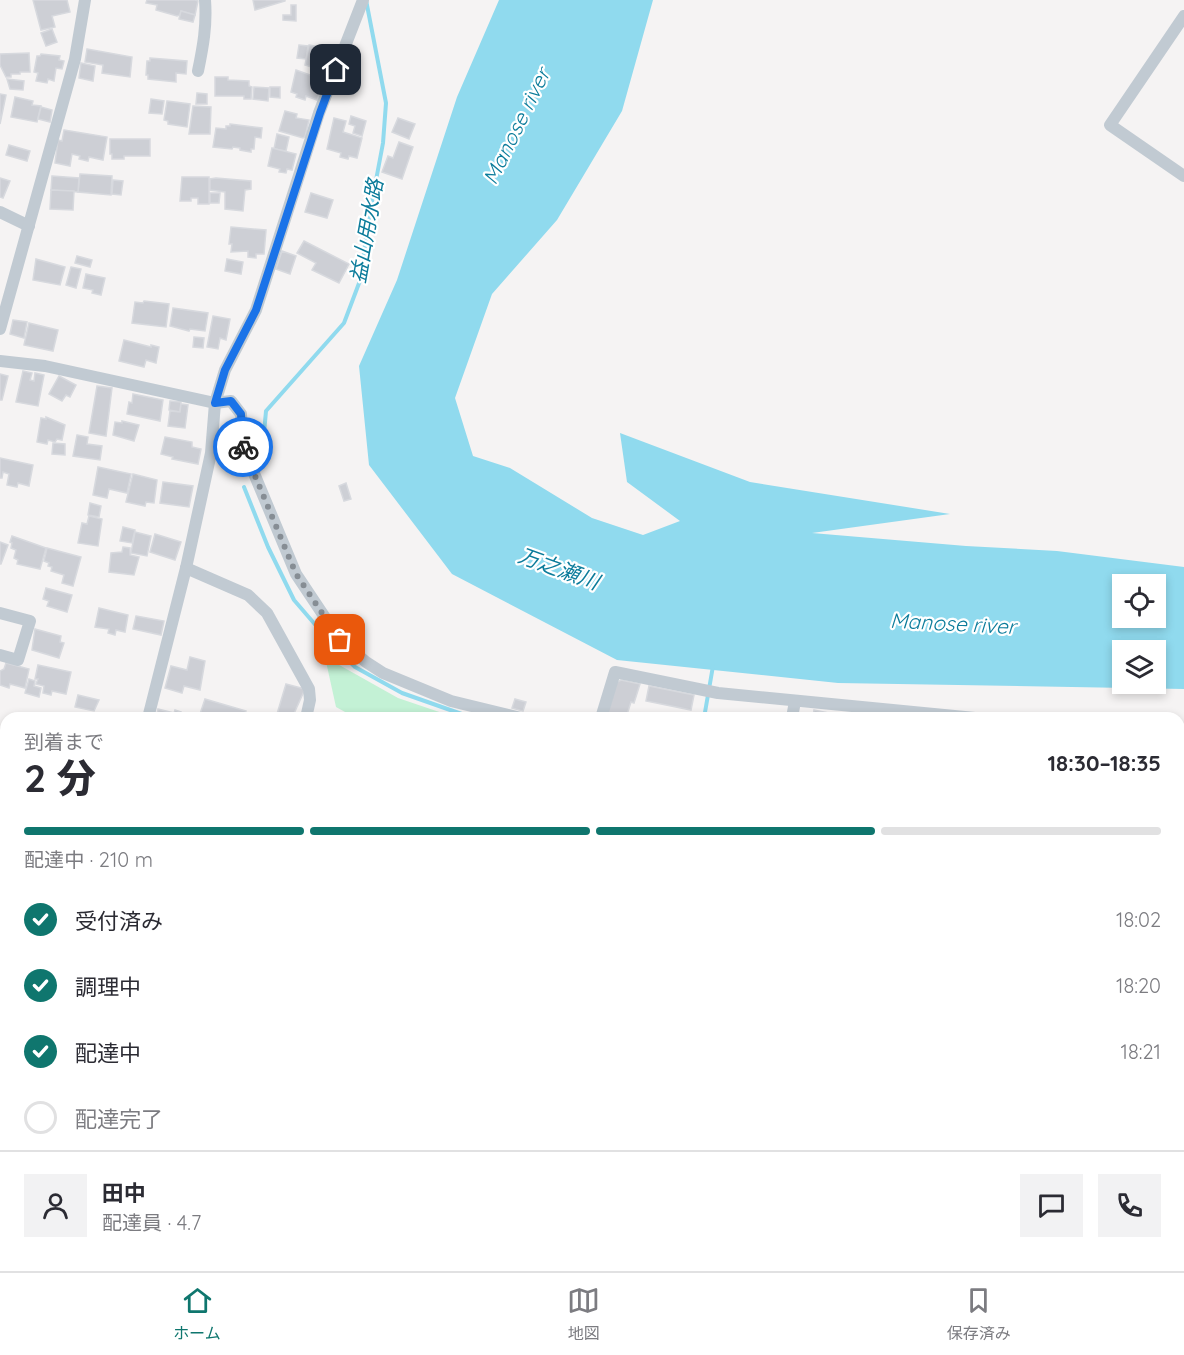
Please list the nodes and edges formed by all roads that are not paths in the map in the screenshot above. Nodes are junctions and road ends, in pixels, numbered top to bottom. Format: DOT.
graph roads {
  1 [pos="85,0"];
  2 [pos="205,0"];
  3 [pos="362,2"];
  4 [pos="1184,16"];
  5 [pos="198,71"];
  6 [pos="1184,176"];
  7 [pos="0,212"];
  8 [pos="29,226"];
  9 [pos="0,329"];
  10 [pos="0,361"];
  11 [pos="215,403"];
  12 [pos="186,568"];
  13 [pos="0,613"];
  14 [pos="0,655"];
  15 [pos="795,701"];
  16 [pos="150,712"];
  17 [pos="307,712"];
  18 [pos="496,712"];
  19 [pos="603,712"];
  20 [pos="793,712"];
  21 [pos="911,712"];
  1 -- 8 [label="street"];
  2 -- 5 [label="street"];
  3 -- 11 [label="street"];
  4 -- 6 [label="street"];
  7 -- 8 [label="street"];
  8 -- 9 [label="street"];
  10 -- 11 [label="street"];
  11 -- 12 [label="street"];
  11 -- 18 [label="street"];
  12 -- 16 [label="street"];
  12 -- 17 [label="street"];
  13 -- 14 [label="street"];
  15 -- 19 [label="street"];
  15 -- 20 [label="street"];
  15 -- 21 [label="street"];
}
